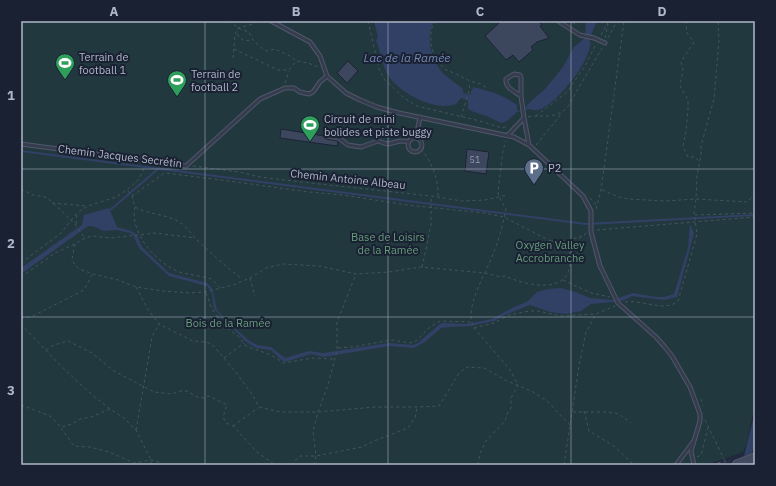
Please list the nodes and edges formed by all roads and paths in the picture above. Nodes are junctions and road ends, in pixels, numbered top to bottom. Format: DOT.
graph roads {
  1 [pos="229,21"];
  2 [pos="257,21"];
  3 [pos="271,21"];
  4 [pos="368,21"];
  5 [pos="436,21"];
  6 [pos="558,21"];
  7 [pos="608,21"];
  8 [pos="617,21"];
  9 [pos="624,21"];
  10 [pos="688,21"];
  11 [pos="718,21"];
  12 [pos="238,28"];
  13 [pos="236,34"];
  14 [pos="253,40"];
  15 [pos="598,40"];
  16 [pos="605,43"];
  17 [pos="234,49"];
  18 [pos="233,58"];
  19 [pos="296,61"];
  20 [pos="289,70"];
  21 [pos="324,70"];
  22 [pos="327,76"];
  23 [pos="470,81"];
  24 [pos="284,88"];
  25 [pos="488,89"];
  26 [pos="521,96"];
  27 [pos="561,113"];
  28 [pos="535,116"];
  29 [pos="420,117"];
  30 [pos="462,117"];
  31 [pos="524,118"];
  32 [pos="512,124"];
  33 [pos="508,135"];
  34 [pos="327,136"];
  35 [pos="416,138"];
  36 [pos="408,142"];
  37 [pos="21,144"];
  38 [pos="529,144"];
  39 [pos="533,148"];
  40 [pos="421,149"];
  41 [pos="700,162"];
  42 [pos="186,166"];
  43 [pos="145,168"];
  44 [pos="21,189"];
  45 [pos="127,190"];
  46 [pos="602,190"];
  47 [pos="755,194"];
  48 [pos="132,196"];
  49 [pos="431,196"];
  50 [pos="507,196"];
  51 [pos="438,197"];
  52 [pos="499,197"];
  53 [pos="696,199"];
  54 [pos="52,202"];
  55 [pos="88,206"];
  56 [pos="596,206"];
  57 [pos="135,207"];
  58 [pos="431,207"];
  59 [pos="77,213"];
  60 [pos="755,213"];
  61 [pos="504,216"];
  62 [pos="694,216"];
  63 [pos="755,217"];
  64 [pos="72,221"];
  65 [pos="695,221"];
  66 [pos="75,224"];
  67 [pos="590,232"];
  68 [pos="140,234"];
  69 [pos="583,235"];
  70 [pos="85,238"];
  71 [pos="195,238"];
  72 [pos="549,241"];
  73 [pos="75,244"];
  74 [pos="571,254"];
  75 [pos="21,263"];
  76 [pos="421,267"];
  77 [pos="485,273"];
  78 [pos="93,274"];
  79 [pos="356,274"];
  80 [pos="21,277"];
  81 [pos="250,278"];
  82 [pos="243,280"];
  83 [pos="562,280"];
  84 [pos="136,287"];
  85 [pos="220,288"];
  86 [pos="205,292"];
  87 [pos="255,296"];
  88 [pos="615,297"];
  89 [pos="619,304"];
  90 [pos="596,314"];
  91 [pos="21,318"];
  92 [pos="471,322"];
  93 [pos="21,324"];
  94 [pos="158,324"];
  95 [pos="474,328"];
  96 [pos="244,343"];
  97 [pos="337,348"];
  98 [pos="46,350"];
  99 [pos="224,358"];
  100 [pos="335,359"];
  101 [pos="518,386"];
  102 [pos="143,387"];
  103 [pos="21,405"];
  104 [pos="259,407"];
  105 [pos="417,407"];
  106 [pos="110,409"];
  107 [pos="584,411"];
  108 [pos="318,412"];
  109 [pos="572,412"];
  110 [pos="631,423"];
  111 [pos="570,425"];
  112 [pos="233,426"];
  113 [pos="60,427"];
  114 [pos="708,427"];
  115 [pos="136,430"];
  116 [pos="694,441"];
  117 [pos="316,456"];
  118 [pos="753,459"];
  119 [pos="151,460"];
  120 [pos="739,464"];
  121 [pos="151,465"];
  122 [pos="162,465"];
  123 [pos="275,465"];
  124 [pos="291,465"];
  125 [pos="314,465"];
  126 [pos="478,465"];
  127 [pos="564,465"];
  128 [pos="634,465"];
  129 [pos="676,465"];
  130 [pos="694,465"];
  131 [pos="712,465"];
  1 -- 12 [label="path"];
  2 -- 12 [label="path"];
  3 -- 21 [label="lane"];
  4 -- 30 [label="path"];
  5 -- 23 [label="path"];
  6 -- 15 [label="lane"];
  7 -- 15 [label="path"];
  7 -- 16 [label="path"];
  8 -- 16 [label="path"];
  9 -- 46 [label="path"];
  10 -- 41 [label="path"];
  11 -- 41 [label="path"];
  12 -- 13 [label="path"];
  12 -- 14 [label="path"];
  13 -- 14 [label="path"];
  13 -- 17 [label="path"];
  14 -- 19 [label="path"];
  15 -- 16 [label="lane"];
  15 -- 28 [label="path"];
  16 -- 27 [label="path"];
  17 -- 18 [label="path"];
  17 -- 20 [label="path"];
  19 -- 20 [label="path"];
  19 -- 21 [label="path"];
  20 -- 24 [label="path"];
  21 -- 22 [label="lane"];
  22 -- 24 [label="lane"];
  22 -- 29 [label="lane"];
  23 -- 25 [label="path"];
  23 -- 30 [label="path"];
  24 -- 42 [label="lane, Chemin Jacques Secrétin"];
  26 -- 26 [label="lane"];
  26 -- 31 [label="lane"];
  27 -- 28 [label="path"];
  27 -- 39 [label="path"];
  28 -- 31 [label="path"];
  29 -- 33 [label="lane"];
  29 -- 35 [label="lane"];
  30 -- 32 [label="path"];
  31 -- 33 [label="lane"];
  31 -- 38 [label="lane"];
  33 -- 38 [label="lane"];
  33 -- 52 [label="path"];
  34 -- 36 [label="lane"];
  35 -- 36 [label="lane"];
  35 -- 40 [label="lane"];
  36 -- 40 [label="lane"];
  37 -- 42 [label="lane, Chemin Jacques Secrétin"];
  38 -- 39 [label="lane"];
  39 -- 67 [label="lane"];
  40 -- 51 [label="path"];
  41 -- 53 [label="path"];
  42 -- 49 [label="path, Chemin Antoine Albeau"];
  43 -- 45 [label="path"];
  44 -- 54 [label="path"];
  45 -- 48 [label="path"];
  45 -- 55 [label="path"];
  46 -- 53 [label="path"];
  46 -- 56 [label="path"];
  47 -- 53 [label="path"];
  48 -- 57 [label="path"];
  48 -- 58 [label="path"];
  49 -- 51 [label="path, Chemin Antoine Albeau"];
  49 -- 58 [label="path"];
  50 -- 52 [label="path, Chemin Antoine Albeau"];
  51 -- 52 [label="path, Chemin Antoine Albeau"];
  52 -- 61 [label="path"];
  53 -- 62 [label="path"];
  54 -- 55 [label="path"];
  54 -- 64 [label="path"];
  55 -- 59 [label="path"];
  57 -- 68 [label="path"];
  57 -- 71 [label="path"];
  58 -- 61 [label="path"];
  58 -- 76 [label="path"];
  59 -- 64 [label="path"];
  59 -- 66 [label="path"];
  60 -- 62 [label="path"];
  61 -- 72 [label="path"];
  61 -- 77 [label="path"];
  62 -- 65 [label="path"];
  63 -- 65 [label="path"];
  64 -- 66 [label="path"];
  64 -- 75 [label="path"];
  65 -- 67 [label="path"];
  65 -- 89 [label="path"];
  66 -- 70 [label="path"];
  67 -- 69 [label="path"];
  67 -- 88 [label="lane"];
  68 -- 70 [label="path"];
  68 -- 71 [label="path"];
  68 -- 85 [label="path"];
  69 -- 72 [label="path"];
  69 -- 74 [label="path"];
  70 -- 73 [label="path"];
  71 -- 82 [label="path"];
  72 -- 74 [label="path"];
  73 -- 78 [label="path"];
  73 -- 80 [label="path"];
  74 -- 83 [label="path"];
  76 -- 77 [label="path"];
  76 -- 79 [label="path"];
  77 -- 83 [label="path"];
  77 -- 92 [label="path"];
  78 -- 84 [label="path"];
  78 -- 91 [label="path"];
  79 -- 81 [label="path"];
  79 -- 97 [label="path"];
  81 -- 82 [label="path"];
  81 -- 87 [label="path"];
  82 -- 85 [label="path"];
  83 -- 88 [label="path"];
  84 -- 86 [label="path"];
  84 -- 94 [label="path"];
  85 -- 86 [label="path"];
  86 -- 96 [label="path"];
  88 -- 89 [label="lane"];
  89 -- 90 [label="path"];
  89 -- 116 [label="lane"];
  90 -- 95 [label="path"];
  90 -- 109 [label="path"];
  92 -- 95 [label="path"];
  92 -- 97 [label="path"];
  93 -- 98 [label="path"];
  94 -- 99 [label="path"];
  94 -- 102 [label="path"];
  95 -- 101 [label="path"];
  96 -- 99 [label="path"];
  96 -- 100 [label="path"];
  97 -- 100 [label="path"];
  98 -- 102 [label="path"];
  98 -- 106 [label="path"];
  99 -- 104 [label="path"];
  100 -- 108 [label="path"];
  101 -- 105 [label="path"];
  101 -- 111 [label="path"];
  101 -- 126 [label="path"];
  102 -- 112 [label="path"];
  102 -- 115 [label="path"];
  103 -- 113 [label="path"];
  104 -- 108 [label="path"];
  104 -- 112 [label="path"];
  105 -- 108 [label="path"];
  105 -- 117 [label="path"];
  106 -- 113 [label="path"];
  106 -- 115 [label="path"];
  107 -- 109 [label="path"];
  107 -- 110 [label="path"];
  107 -- 128 [label="path"];
  108 -- 117 [label="path"];
  109 -- 111 [label="path"];
  111 -- 127 [label="path"];
  112 -- 123 [label="path"];
  113 -- 119 [label="path"];
  114 -- 131 [label="path"];
  115 -- 119 [label="path"];
  116 -- 129 [label="lane"];
  116 -- 130 [label="lane"];
  117 -- 124 [label="path"];
  117 -- 125 [label="path"];
  118 -- 120 [label="main road"];
  119 -- 121 [label="path"];
  119 -- 122 [label="path"];
}
